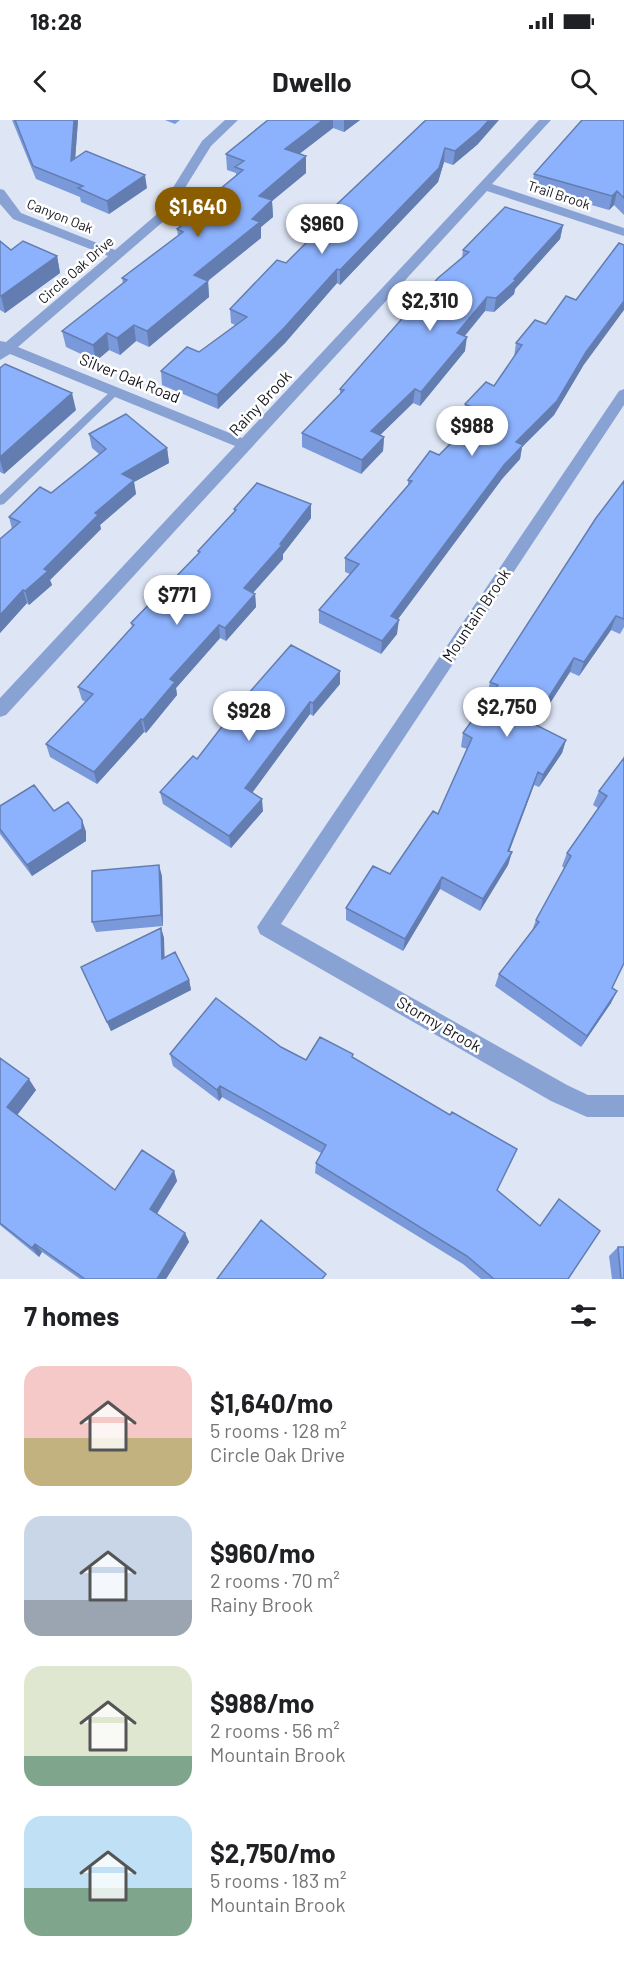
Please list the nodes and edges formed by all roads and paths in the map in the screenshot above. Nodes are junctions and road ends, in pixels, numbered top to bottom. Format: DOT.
graph roads {
  1 [pos="232,120"];
  2 [pos="545,120"];
  3 [pos="484,186"];
  4 [pos="0,194"];
  5 [pos="624,232"];
  6 [pos="117,255"];
  7 [pos="3,349"];
  8 [pos="115,392"];
  9 [pos="624,394"];
  10 [pos="246,445"];
  11 [pos="0,501"];
  12 [pos="0,710"];
  13 [pos="267,927"];
  14 [pos="620,1106"];
  1 -- 6 [label="street, Circle Oak Drive"];
  2 -- 3 [label="street, Rainy Brook"];
  3 -- 5 [label="street, Trail Brook"];
  3 -- 10 [label="street, Rainy Brook"];
  4 -- 6 [label="street, Canyon Oak"];
  6 -- 7 [label="street, Circle Oak Drive"];
  7 -- 8 [label="street, Silver Oak Road"];
  8 -- 10 [label="street, Silver Oak Road"];
  8 -- 11 [label="lane"];
  9 -- 13 [label="street, Mountain Brook"];
  10 -- 12 [label="street, Rainy Brook"];
  13 -- 14 [label="street, Stormy Brook"];
}
